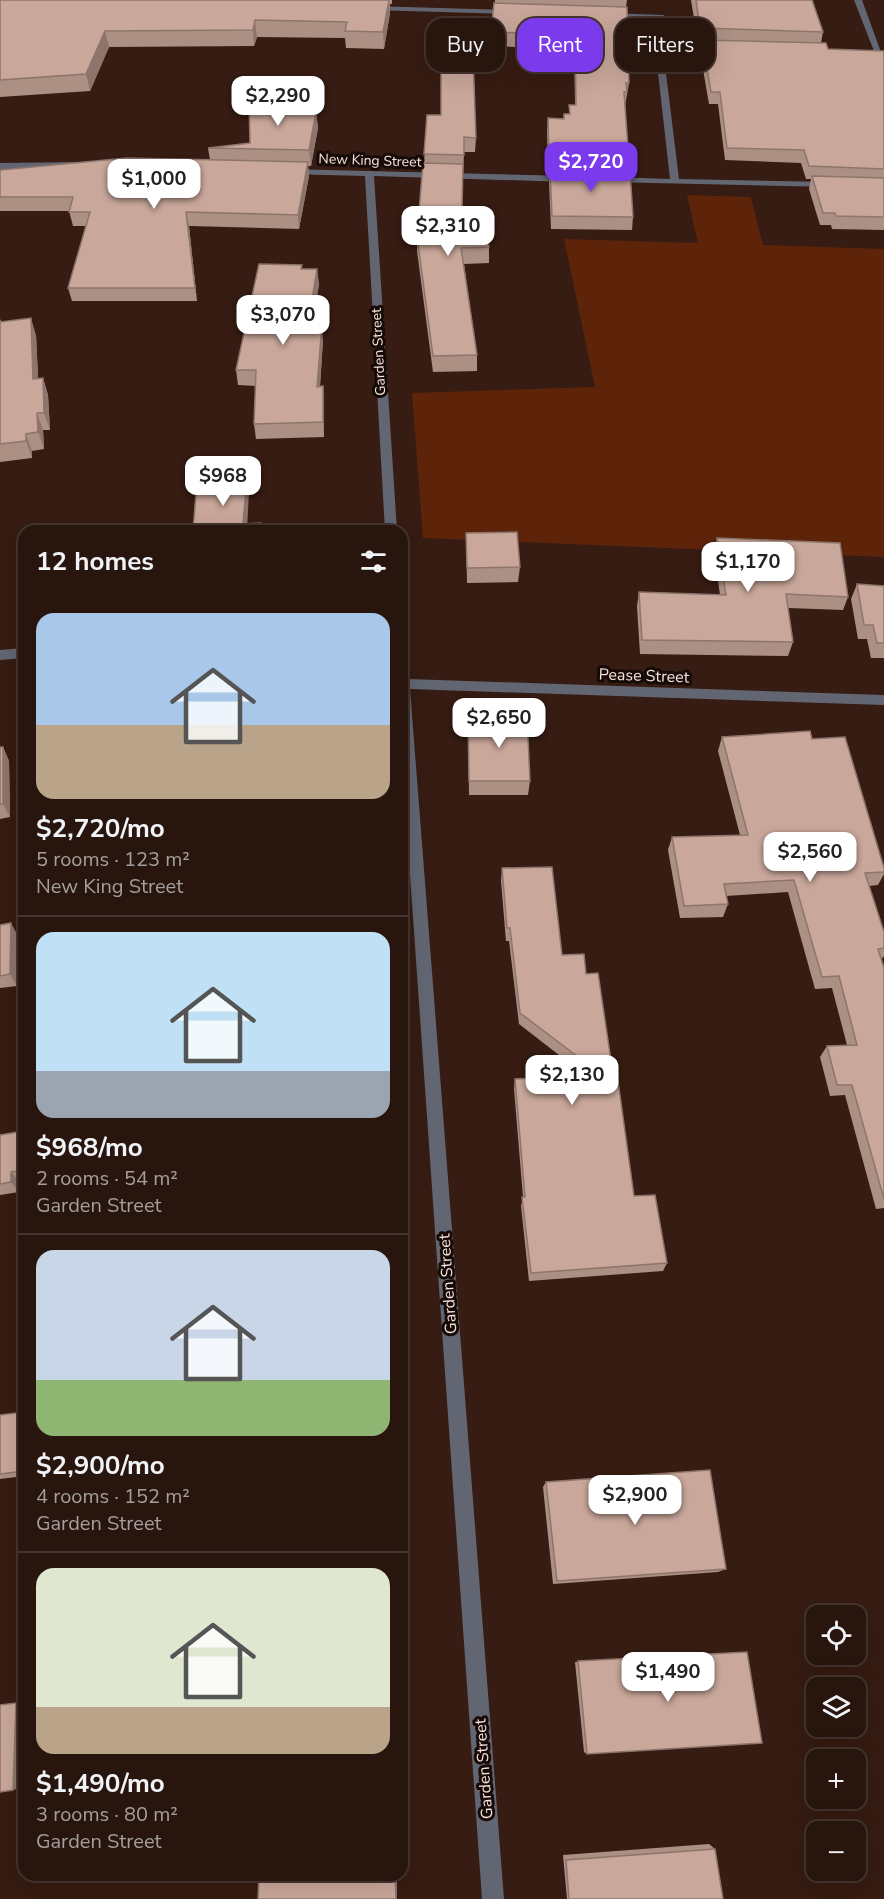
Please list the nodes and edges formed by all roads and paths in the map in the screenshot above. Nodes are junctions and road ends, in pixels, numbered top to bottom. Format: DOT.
graph roads {
  1 [pos="858,0"];
  2 [pos="364,8"];
  3 [pos="526,13"];
  4 [pos="595,15"];
  5 [pos="661,18"];
  6 [pos="715,48"];
  7 [pos="732,48"];
  8 [pos="853,52"];
  9 [pos="662,72"];
  10 [pos="83,165"];
  11 [pos="0,166"];
  12 [pos="273,171"];
  13 [pos="369,173"];
  14 [pos="580,179"];
  15 [pos="604,180"];
  16 [pos="675,182"];
  17 [pos="836,185"];
  18 [pos="391,525"];
  19 [pos="18,654"];
  20 [pos="0,655"];
  21 [pos="408,677"];
  22 [pos="884,700"];
  23 [pos="408,745"];
  24 [pos="493,1899"];
  1 -- 8 [label="street"];
  2 -- 3 [label="street"];
  4 -- 5 [label="street"];
  6 -- 7 [label="street"];
  9 -- 16 [label="street"];
  10 -- 11 [label="street"];
  12 -- 13 [label="street, New King Street"];
  13 -- 14 [label="street, New King Street"];
  13 -- 18 [label="street, Garden Street"];
  15 -- 16 [label="street"];
  16 -- 17 [label="street"];
  19 -- 20 [label="street"];
  21 -- 22 [label="street, Pease Street"];
  23 -- 24 [label="street, Garden Street"];
}
